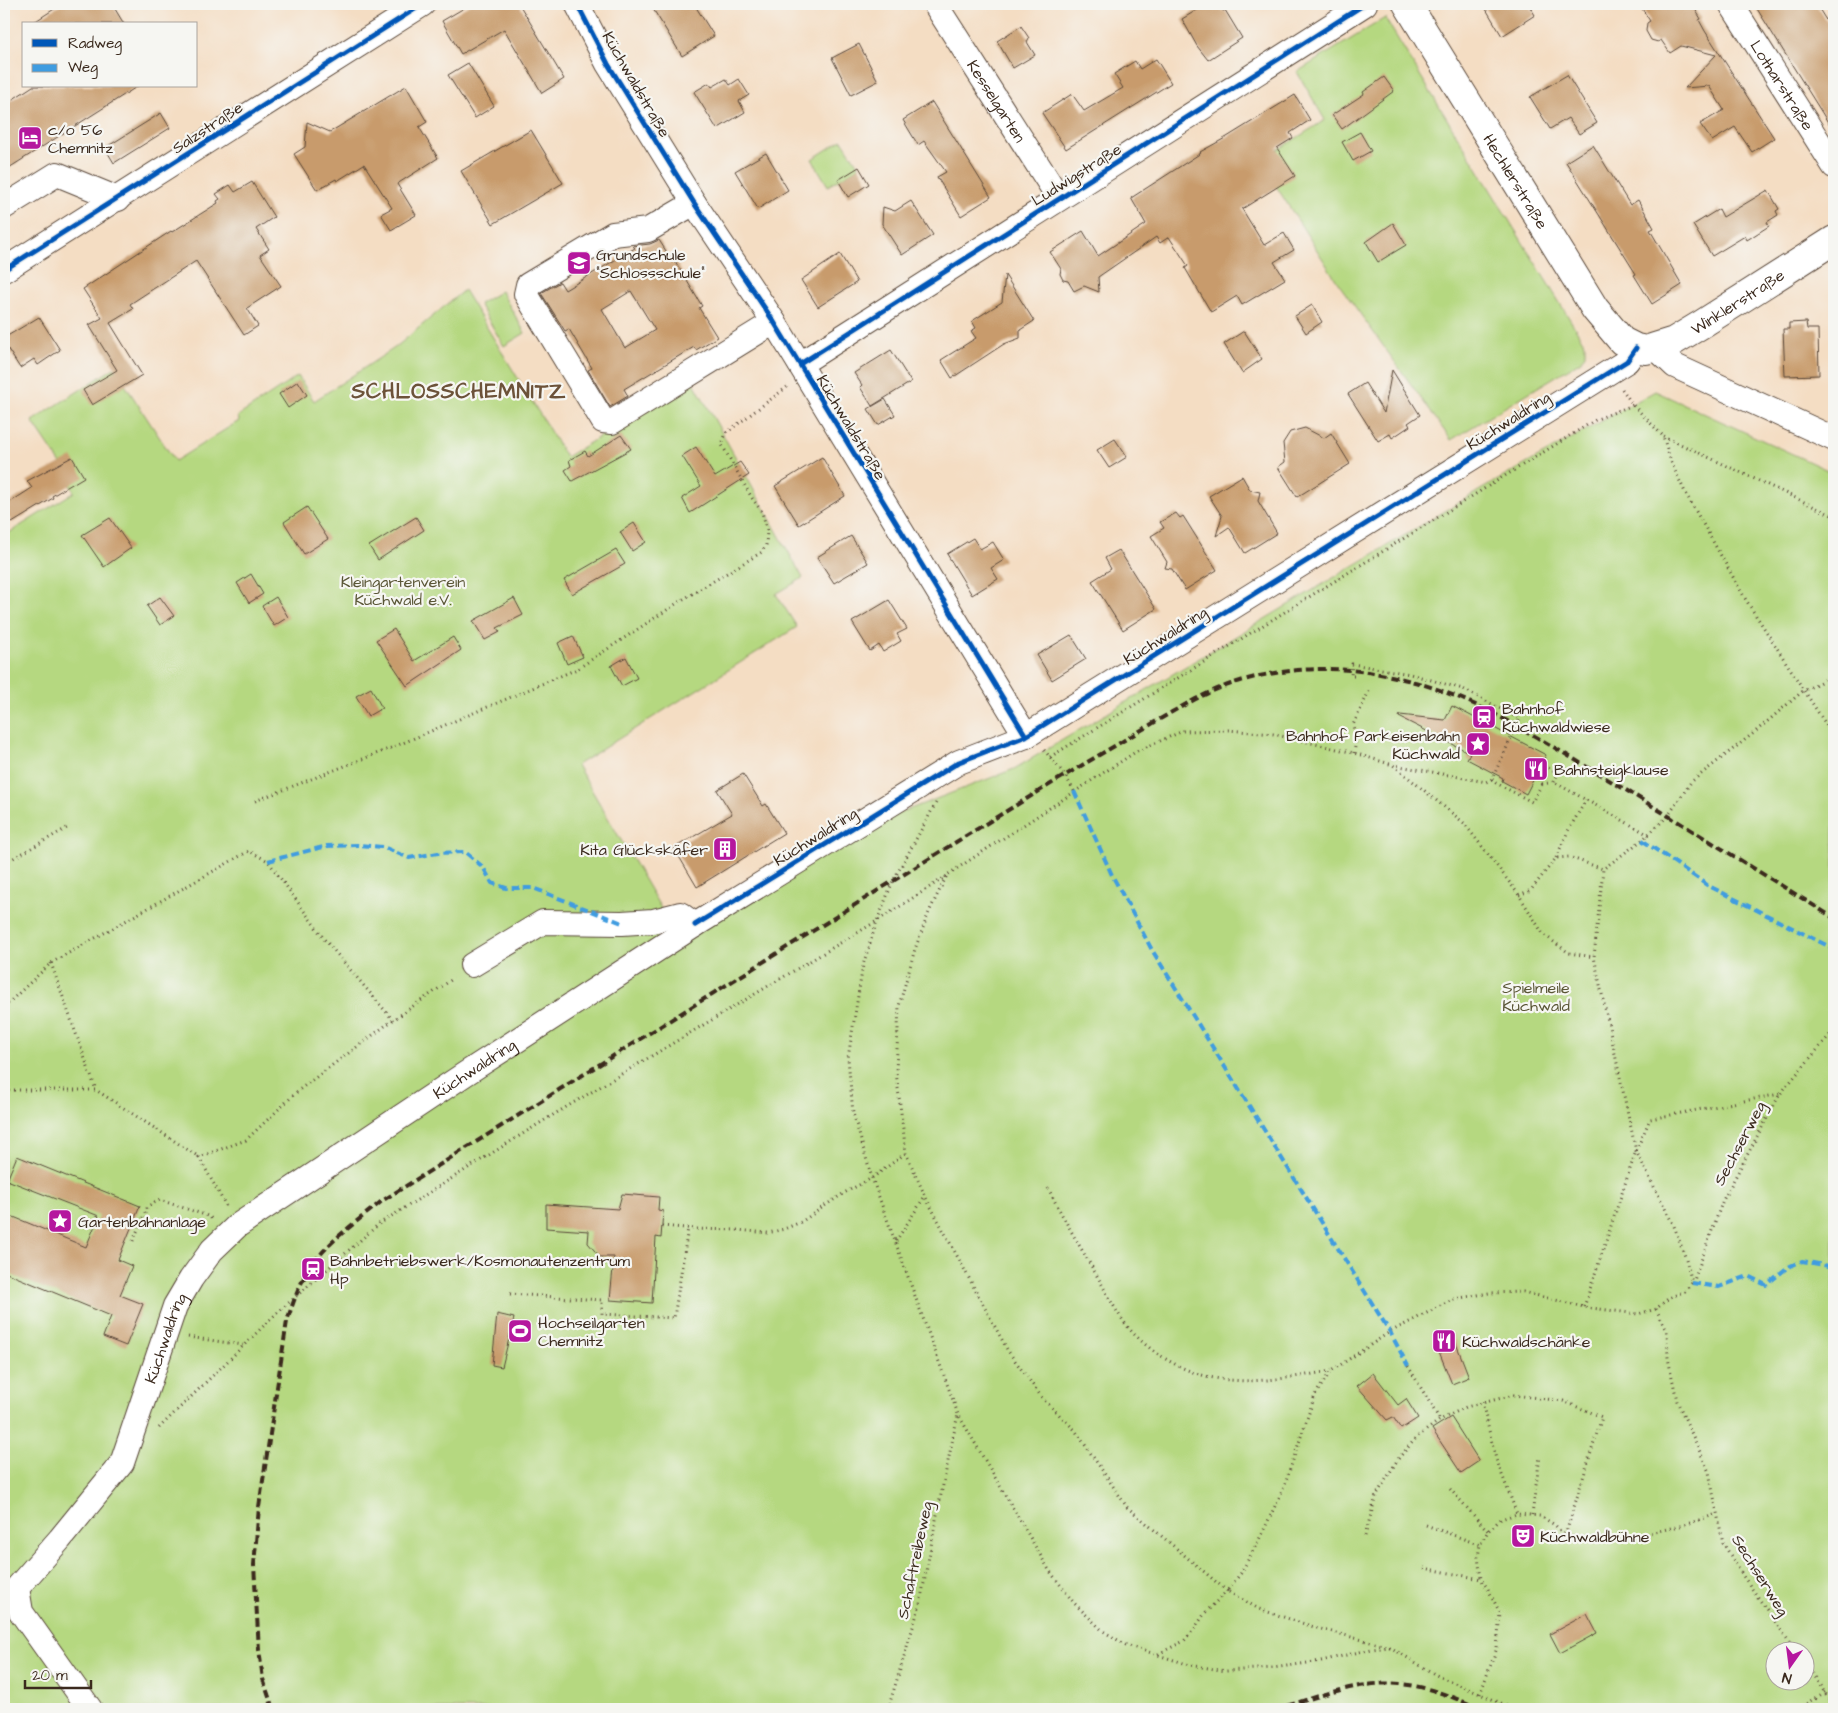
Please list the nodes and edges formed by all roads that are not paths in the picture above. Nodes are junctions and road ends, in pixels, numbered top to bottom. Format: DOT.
graph roads {
  1 [pos="423,4"];
  2 [pos="577,4"];
  3 [pos="935,4"];
  4 [pos="1365,4"];
  5 [pos="1407,4"];
  6 [pos="1731,4"];
  7 [pos="1834,166"];
  8 [pos="1059,198"];
  9 [pos="118,199"];
  10 [pos="694,203"];
  11 [pos="4,206"];
  12 [pos="1834,240"];
  13 [pos="4,270"];
  14 [pos="774,322"];
  15 [pos="1645,348"];
  16 [pos="802,368"];
  17 [pos="1834,439"];
  18 [pos="1026,736"];
  19 [pos="696,925"];
  20 [pos="472,965"];
  21 [pos="90,1709"];
  1 -- 9 [label="street, Salzstraße"];
  2 -- 10 [label="street, Küchwaldstraße"];
  3 -- 8 [label="street, Kesselgarten"];
  4 -- 8 [label="street, Ludwigstraße"];
  5 -- 15 [label="main road, Hechlerstraße"];
  6 -- 7 [label="street, Lotharstraße"];
  8 -- 16 [label="street, Ludwigstraße"];
  9 -- 11 [label="street"];
  9 -- 13 [label="street, Salzstraße"];
  10 -- 14 [label="street, Küchwaldstraße"];
  10 -- 14 [label="street"];
  12 -- 15 [label="main road, Winklerstraße"];
  14 -- 16 [label="street, Küchwaldstraße"];
  15 -- 17 [label="street"];
  15 -- 18 [label="street, Küchwaldring"];
  16 -- 18 [label="street, Küchwaldstraße"];
  18 -- 19 [label="street, Küchwaldring"];
  19 -- 20 [label="street"];
  19 -- 21 [label="street, Küchwaldring"];
}
